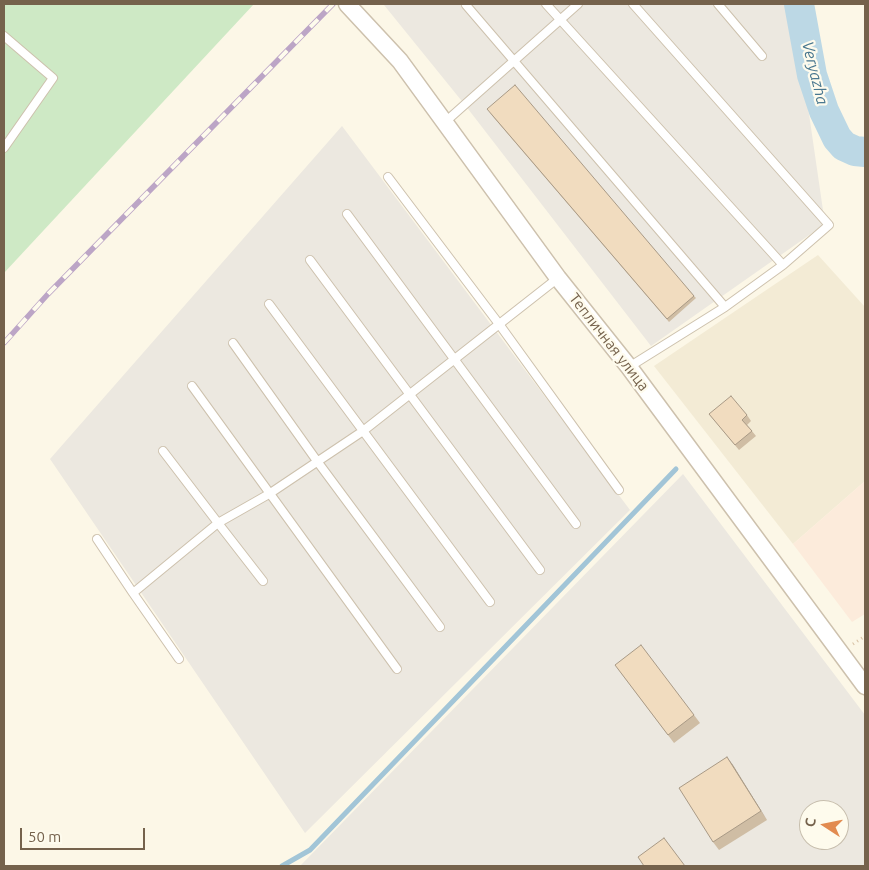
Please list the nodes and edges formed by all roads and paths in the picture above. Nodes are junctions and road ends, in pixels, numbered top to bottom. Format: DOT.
graph roads {
  1 [pos="347,4"];
  2 [pos="546,4"];
  3 [pos="578,4"];
  4 [pos="632,4"];
  5 [pos="718,4"];
  6 [pos="466,5"];
  7 [pos="560,20"];
  8 [pos="4,36"];
  9 [pos="762,56"];
  10 [pos="515,60"];
  11 [pos="444,123"];
  12 [pos="4,148"];
  13 [pos="388,177"];
  14 [pos="346,214"];
  15 [pos="310,260"];
  16 [pos="783,265"];
  17 [pos="558,278"];
  18 [pos="269,304"];
  19 [pos="725,306"];
  20 [pos="499,324"];
  21 [pos="233,342"];
  22 [pos="454,360"];
  23 [pos="629,367"];
  24 [pos="192,386"];
  25 [pos="410,394"];
  26 [pos="363,431"];
  27 [pos="163,451"];
  28 [pos="317,461"];
  29 [pos="619,490"];
  30 [pos="269,494"];
  31 [pos="218,522"];
  32 [pos="576,524"];
  33 [pos="97,539"];
  34 [pos="540,570"];
  35 [pos="263,582"];
  36 [pos="133,593"];
  37 [pos="490,602"];
  38 [pos="440,627"];
  39 [pos="179,659"];
  40 [pos="397,669"];
  41 [pos="865,686"];
  1 -- 11 [label="street, Тепличная улица"];
  2 -- 7 [label="lane"];
  3 -- 7 [label="lane"];
  4 -- 16 [label="lane"];
  5 -- 9 [label="lane"];
  6 -- 10 [label="lane"];
  7 -- 10 [label="lane"];
  7 -- 16 [label="lane"];
  8 -- 12 [label="lane"];
  10 -- 11 [label="lane"];
  10 -- 19 [label="lane"];
  11 -- 17 [label="street, Тепличная улица"];
  13 -- 20 [label="lane"];
  14 -- 22 [label="lane"];
  15 -- 25 [label="lane"];
  16 -- 19 [label="lane"];
  17 -- 20 [label="lane"];
  17 -- 23 [label="street, Тепличная улица"];
  18 -- 26 [label="lane"];
  19 -- 23 [label="lane"];
  20 -- 22 [label="lane"];
  20 -- 29 [label="lane"];
  21 -- 28 [label="lane"];
  22 -- 25 [label="lane"];
  22 -- 32 [label="lane"];
  23 -- 41 [label="street, Тепличная улица"];
  24 -- 30 [label="lane"];
  25 -- 26 [label="lane"];
  25 -- 34 [label="lane"];
  26 -- 28 [label="lane"];
  26 -- 37 [label="lane"];
  27 -- 31 [label="lane"];
  28 -- 30 [label="lane"];
  28 -- 38 [label="lane"];
  30 -- 31 [label="lane"];
  30 -- 40 [label="lane"];
  31 -- 35 [label="lane"];
  31 -- 36 [label="lane"];
  33 -- 36 [label="lane"];
  36 -- 39 [label="lane"];
}
